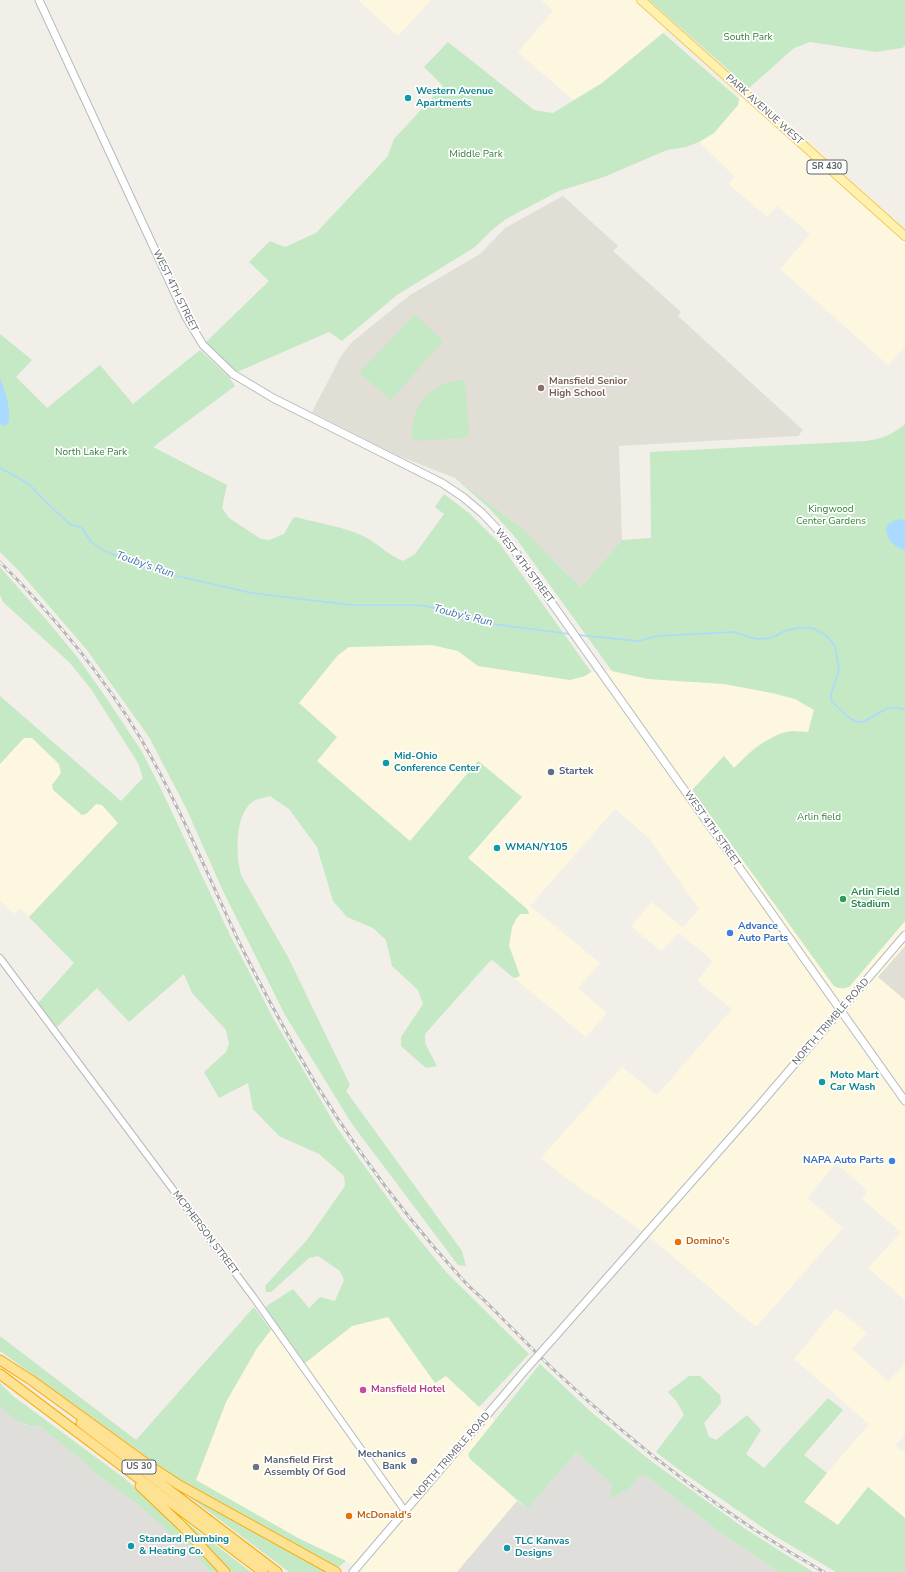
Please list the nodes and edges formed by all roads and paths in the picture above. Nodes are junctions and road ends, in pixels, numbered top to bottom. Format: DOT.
graph roads {
  1 [pos="39,0"];
  2 [pos="641,0"];
  3 [pos="905,236"];
  4 [pos="905,935"];
  5 [pos="0,958"];
  6 [pos="841,1010"];
  7 [pos="905,1101"];
  8 [pos="0,1361"];
  9 [pos="0,1374"];
  10 [pos="8,1380"];
  11 [pos="406,1511"];
  12 [pos="226,1572"];
  13 [pos="262,1572"];
  14 [pos="277,1572"];
  15 [pos="336,1572"];
  16 [pos="353,1572"];
  1 -- 6 [label="main road, WEST 4TH STREET"];
  2 -- 3 [label="main road, PARK AVENUE WEST / SR 430"];
  4 -- 6 [label="main road, NORTH TRIMBLE ROAD"];
  5 -- 11 [label="street, MCPHERSON STREET"];
  6 -- 7 [label="main road, WEST 4TH STREET"];
  6 -- 11 [label="main road, NORTH TRIMBLE ROAD, bridge"];
  8 -- 14 [label="highway, US 30"];
  8 -- 15 [label="highway"];
  9 -- 10 [label="highway, US 30"];
  10 -- 12 [label="highway"];
  10 -- 13 [label="highway, US 30"];
  11 -- 16 [label="main road, NORTH TRIMBLE ROAD"];
}
